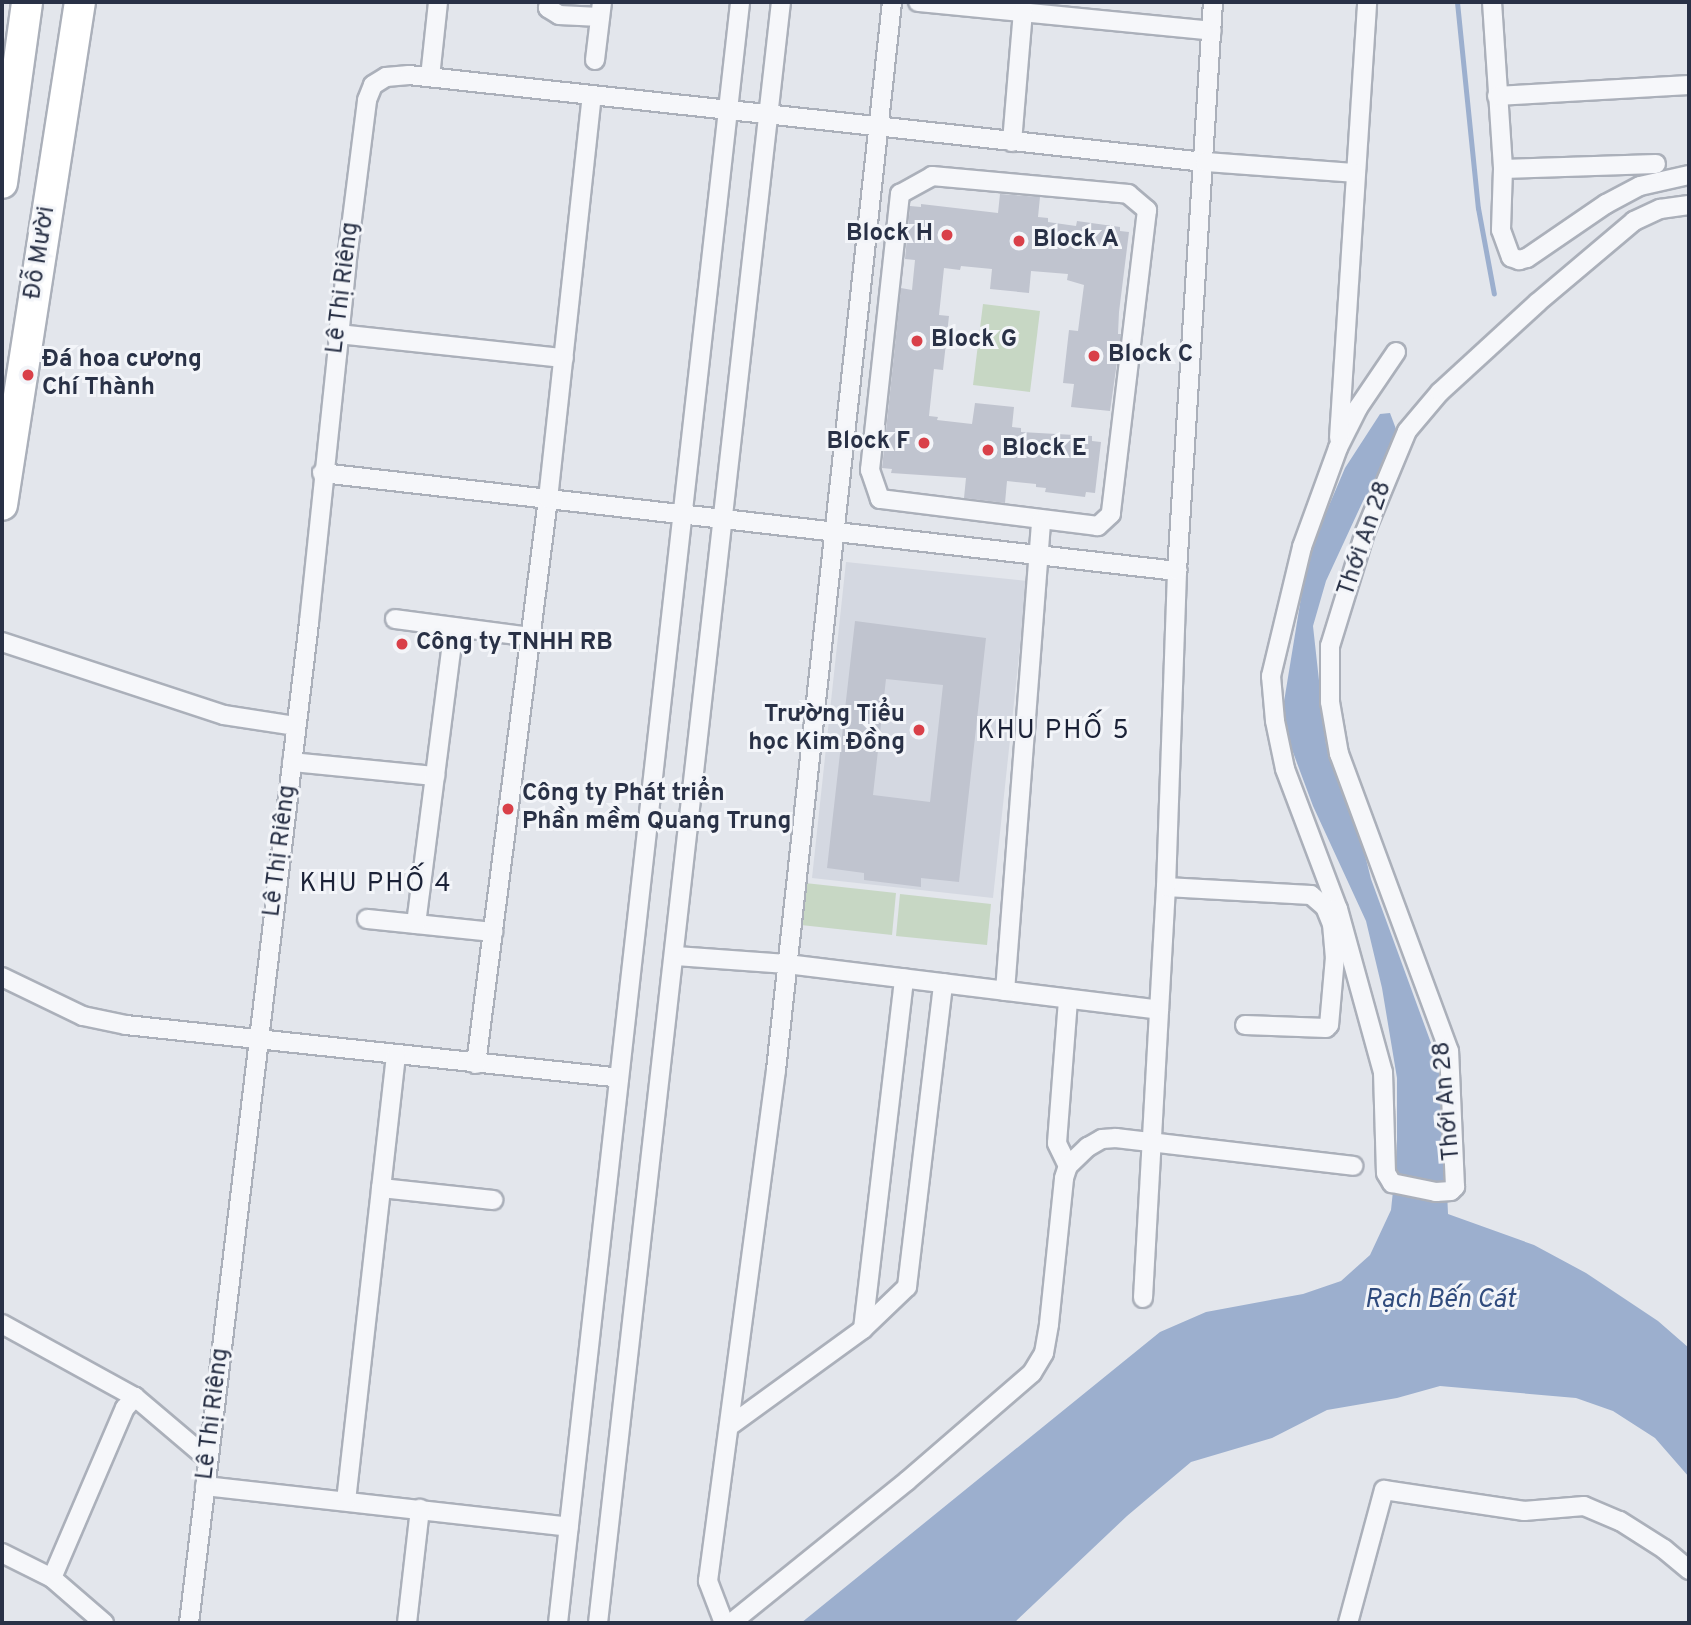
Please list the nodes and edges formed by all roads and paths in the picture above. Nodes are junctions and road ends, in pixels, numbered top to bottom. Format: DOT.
graph roads {
  1 [pos="17,2"];
  2 [pos="27,2"];
  3 [pos="61,2"];
  4 [pos="80,2"];
  5 [pos="438,2"];
  6 [pos="549,2"];
  7 [pos="740,2"];
  8 [pos="781,2"];
  9 [pos="892,2"];
  10 [pos="918,2"];
  11 [pos="1213,2"];
  12 [pos="1367,2"];
  13 [pos="1492,2"];
  14 [pos="601,9"];
  15 [pos="1023,12"];
  16 [pos="1212,31"];
  17 [pos="2,51"];
  18 [pos="595,60"];
  19 [pos="430,77"];
  20 [pos="1689,85"];
  21 [pos="592,96"];
  22 [pos="1497,96"];
  23 [pos="726,112"];
  24 [pos="769,116"];
  25 [pos="878,127"];
  26 [pos="1012,142"];
  27 [pos="1205,162"];
  28 [pos="1656,164"];
  29 [pos="1503,169"];
  30 [pos="1355,173"];
  31 [pos="1689,175"];
  32 [pos="2,183"];
  33 [pos="1689,205"];
  34 [pos="338,334"];
  35 [pos="1396,352"];
  36 [pos="564,358"];
  37 [pos="2,380"];
  38 [pos="1338,448"];
  39 [pos="323,473"];
  40 [pos="548,499"];
  41 [pos="2,505"];
  42 [pos="682,515"];
  43 [pos="725,519"];
  44 [pos="1041,520"];
  45 [pos="834,530"];
  46 [pos="1037,555"];
  47 [pos="1177,571"];
  48 [pos="395,619"];
  49 [pos="454,627"];
  50 [pos="531,637"];
  51 [pos="2,642"];
  52 [pos="296,726"];
  53 [pos="292,761"];
  54 [pos="435,776"];
  55 [pos="1166,887"];
  56 [pos="367,919"];
  57 [pos="416,924"];
  58 [pos="493,932"];
  59 [pos="676,956"];
  60 [pos="787,964"];
  61 [pos="2,977"];
  62 [pos="904,978"];
  63 [pos="943,983"];
  64 [pos="1005,991"];
  65 [pos="1068,1000"];
  66 [pos="1159,1010"];
  67 [pos="1245,1025"];
  68 [pos="259,1039"];
  69 [pos="396,1055"];
  70 [pos="477,1064"];
  71 [pos="619,1078"];
  72 [pos="1152,1141"];
  73 [pos="1068,1166"];
  74 [pos="1353,1166"];
  75 [pos="381,1188"];
  76 [pos="493,1200"];
  77 [pos="1143,1298"];
  78 [pos="2,1324"];
  79 [pos="863,1329"];
  80 [pos="135,1397"];
  81 [pos="731,1425"];
  82 [pos="208,1459"];
  83 [pos="205,1486"];
  84 [pos="346,1501"];
  85 [pos="420,1509"];
  86 [pos="569,1527"];
  87 [pos="2,1553"];
  88 [pos="1689,1570"];
  89 [pos="52,1578"];
  90 [pos="104,1623"];
  91 [pos="189,1623"];
  92 [pos="407,1623"];
  93 [pos="558,1623"];
  94 [pos="598,1623"];
  95 [pos="724,1623"];
  96 [pos="731,1623"];
  97 [pos="1348,1623"];
  1 -- 17 [label="highway"];
  2 -- 32 [label="highway"];
  3 -- 37 [label="highway, Đỗ Mười"];
  4 -- 41 [label="highway, Đỗ Mười"];
  5 -- 19 [label="street"];
  6 -- 14 [label="street"];
  7 -- 23 [label="street"];
  8 -- 24 [label="street"];
  9 -- 25 [label="street"];
  10 -- 15 [label="street"];
  11 -- 16 [label="street"];
  12 -- 30 [label="street"];
  13 -- 22 [label="street"];
  14 -- 18 [label="street"];
  15 -- 16 [label="street"];
  15 -- 26 [label="street"];
  16 -- 27 [label="street"];
  19 -- 21 [label="street"];
  19 -- 34 [label="street, Lê Thị Riêng"];
  20 -- 22 [label="street"];
  21 -- 23 [label="street"];
  21 -- 36 [label="street"];
  22 -- 29 [label="street"];
  23 -- 24 [label="street"];
  23 -- 42 [label="street"];
  24 -- 25 [label="street"];
  24 -- 43 [label="street"];
  25 -- 26 [label="street"];
  25 -- 45 [label="street"];
  26 -- 27 [label="street"];
  27 -- 30 [label="street"];
  27 -- 47 [label="street"];
  28 -- 29 [label="street"];
  29 -- 31 [label="street"];
  30 -- 38 [label="street"];
  33 -- 38 [label="street, Thới An 28"];
  34 -- 36 [label="street"];
  34 -- 39 [label="street, Lê Thị Riêng"];
  35 -- 38 [label="street, Thới An 28"];
  36 -- 40 [label="street"];
  39 -- 40 [label="street"];
  39 -- 52 [label="street, Lê Thị Riêng"];
  40 -- 42 [label="street"];
  40 -- 50 [label="street"];
  42 -- 43 [label="street"];
  42 -- 71 [label="street"];
  43 -- 45 [label="street"];
  43 -- 59 [label="street"];
  44 -- 44 [label="street"];
  44 -- 46 [label="street"];
  45 -- 46 [label="street"];
  45 -- 60 [label="street"];
  46 -- 47 [label="street"];
  46 -- 64 [label="street"];
  47 -- 55 [label="street"];
  48 -- 49 [label="street"];
  49 -- 50 [label="street"];
  49 -- 54 [label="street"];
  50 -- 58 [label="street"];
  51 -- 52 [label="street"];
  52 -- 53 [label="street, Lê Thị Riêng"];
  53 -- 54 [label="street"];
  53 -- 68 [label="street, Lê Thị Riêng"];
  54 -- 57 [label="street"];
  55 -- 66 [label="street"];
  55 -- 67 [label="street"];
  56 -- 57 [label="street"];
  57 -- 58 [label="street"];
  58 -- 70 [label="street"];
  59 -- 60 [label="street"];
  59 -- 94 [label="street"];
  60 -- 62 [label="street"];
  60 -- 81 [label="street"];
  61 -- 68 [label="street"];
  62 -- 63 [label="street"];
  62 -- 79 [label="street"];
  63 -- 64 [label="street"];
  63 -- 79 [label="street"];
  64 -- 65 [label="street"];
  65 -- 66 [label="street"];
  65 -- 73 [label="street"];
  66 -- 72 [label="street"];
  68 -- 69 [label="street"];
  68 -- 82 [label="street, Lê Thị Riêng"];
  69 -- 70 [label="street"];
  69 -- 75 [label="street"];
  70 -- 71 [label="street"];
  71 -- 86 [label="street"];
  72 -- 73 [label="street"];
  72 -- 74 [label="street"];
  72 -- 77 [label="street"];
  73 -- 96 [label="street"];
  75 -- 76 [label="street"];
  75 -- 84 [label="street"];
  78 -- 80 [label="street"];
  79 -- 81 [label="street"];
  80 -- 82 [label="street"];
  80 -- 89 [label="street"];
  81 -- 95 [label="street"];
  82 -- 83 [label="street, Lê Thị Riêng"];
  83 -- 84 [label="street"];
  83 -- 91 [label="street, Lê Thị Riêng"];
  84 -- 85 [label="street"];
  85 -- 86 [label="street"];
  85 -- 92 [label="street"];
  86 -- 93 [label="street"];
  87 -- 89 [label="street"];
  88 -- 97 [label="street"];
  89 -- 90 [label="street"];
}
